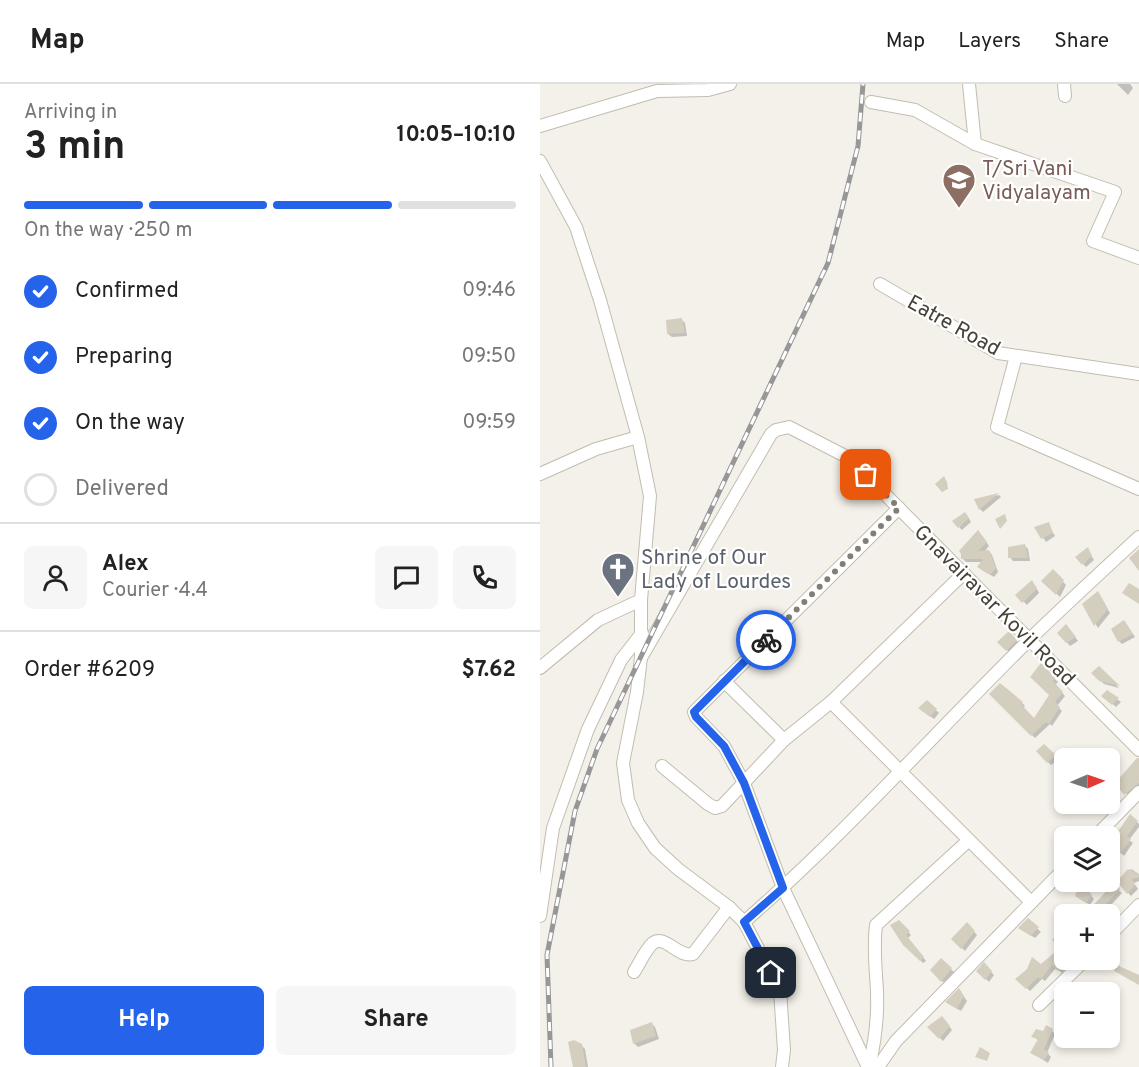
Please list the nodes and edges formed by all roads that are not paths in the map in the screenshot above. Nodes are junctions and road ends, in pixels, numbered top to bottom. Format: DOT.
graph roads {
  1 [pos="730,84"];
  2 [pos="969,84"];
  3 [pos="871,102"];
  4 [pos="540,126"];
  5 [pos="975,144"];
  6 [pos="540,161"];
  7 [pos="1139,258"];
  8 [pos="880,284"];
  9 [pos="1016,356"];
  10 [pos="1139,374"];
  11 [pos="638,437"];
  12 [pos="540,474"];
  13 [pos="1139,489"];
  14 [pos="899,508"];
  15 [pos="1139,537"];
  16 [pos="964,573"];
  17 [pos="641,600"];
  18 [pos="642,633"];
  19 [pos="1029,639"];
  20 [pos="641,657"];
  21 [pos="540,668"];
  22 [pos="724,681"];
  23 [pos="831,702"];
  24 [pos="784,740"];
  25 [pos="1139,750"];
  26 [pos="662,766"];
  27 [pos="901,772"];
  28 [pos="744,783"];
  29 [pos="1139,792"];
  30 [pos="1106,826"];
  31 [pos="969,840"];
  32 [pos="1054,879"];
  33 [pos="783,888"];
  34 [pos="1031,902"];
  35 [pos="1139,905"];
  36 [pos="729,907"];
  37 [pos="540,916"];
  38 [pos="744,922"];
  39 [pos="1120,924"];
  40 [pos="1074,970"];
  41 [pos="634,972"];
  42 [pos="1039,1005"];
  43 [pos="782,1067"];
  44 [pos="869,1067"];
  45 [pos="878,1067"];
  1 -- 4 [label="street"];
  2 -- 5 [label="street"];
  3 -- 5 [label="street"];
  5 -- 7 [label="street"];
  6 -- 11 [label="street"];
  8 -- 9 [label="street, Eatre Road"];
  9 -- 10 [label="street, Eatre Road"];
  9 -- 13 [label="street"];
  11 -- 12 [label="street"];
  11 -- 17 [label="street"];
  14 -- 16 [label="street, Gnavairavar Kovil Road"];
  14 -- 20 [label="street, Gnavairavar Kovil Road"];
  14 -- 22 [label="street"];
  15 -- 19 [label="street"];
  16 -- 19 [label="street, Gnavairavar Kovil Road"];
  16 -- 23 [label="street"];
  17 -- 18 [label="street"];
  17 -- 21 [label="street"];
  18 -- 20 [label="street"];
  18 -- 37 [label="street"];
  19 -- 25 [label="street, Gnavairavar Kovil Road"];
  19 -- 27 [label="street"];
  20 -- 36 [label="street"];
  22 -- 24 [label="street"];
  22 -- 28 [label="street"];
  23 -- 24 [label="street"];
  23 -- 27 [label="street"];
  24 -- 28 [label="street"];
  26 -- 28 [label="street"];
  27 -- 31 [label="street"];
  27 -- 33 [label="street"];
  28 -- 33 [label="street"];
  29 -- 30 [label="street"];
  31 -- 34 [label="street"];
  31 -- 44 [label="street"];
  32 -- 34 [label="street"];
  33 -- 38 [label="street"];
  33 -- 44 [label="street"];
  34 -- 45 [label="street"];
  35 -- 39 [label="street"];
  36 -- 38 [label="street"];
  36 -- 41 [label="street"];
  38 -- 43 [label="street"];
  40 -- 42 [label="street"];
}
